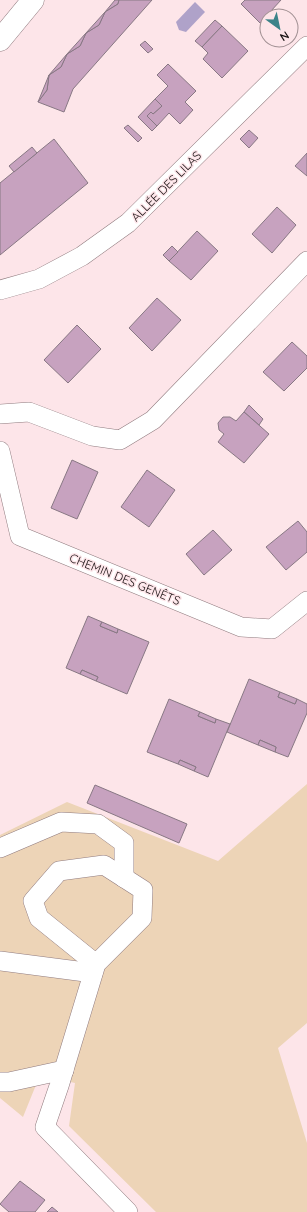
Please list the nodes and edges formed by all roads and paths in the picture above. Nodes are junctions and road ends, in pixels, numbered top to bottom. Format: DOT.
graph roads {
  1 [pos="33,0"];
  2 [pos="0,40"];
  3 [pos="307,46"];
  4 [pos="307,261"];
  5 [pos="0,290"];
  6 [pos="0,414"];
  7 [pos="0,451"];
  8 [pos="307,601"];
  9 [pos="0,848"];
  10 [pos="124,878"];
  11 [pos="0,961"];
  12 [pos="95,968"];
  13 [pos="62,1078"];
  14 [pos="0,1082"];
  15 [pos="128,1212"];
  1 -- 2 [label="main road"];
  3 -- 5 [label="street, ALLÉE DES LILAS"];
  4 -- 6 [label="street"];
  7 -- 8 [label="street, CHEMIN DES GENÊTS"];
  9 -- 10 [label="street"];
  10 -- 12 [label="street"];
  10 -- 12 [label="street"];
  11 -- 12 [label="street"];
  12 -- 13 [label="street"];
  13 -- 14 [label="street"];
  13 -- 15 [label="street"];
}
